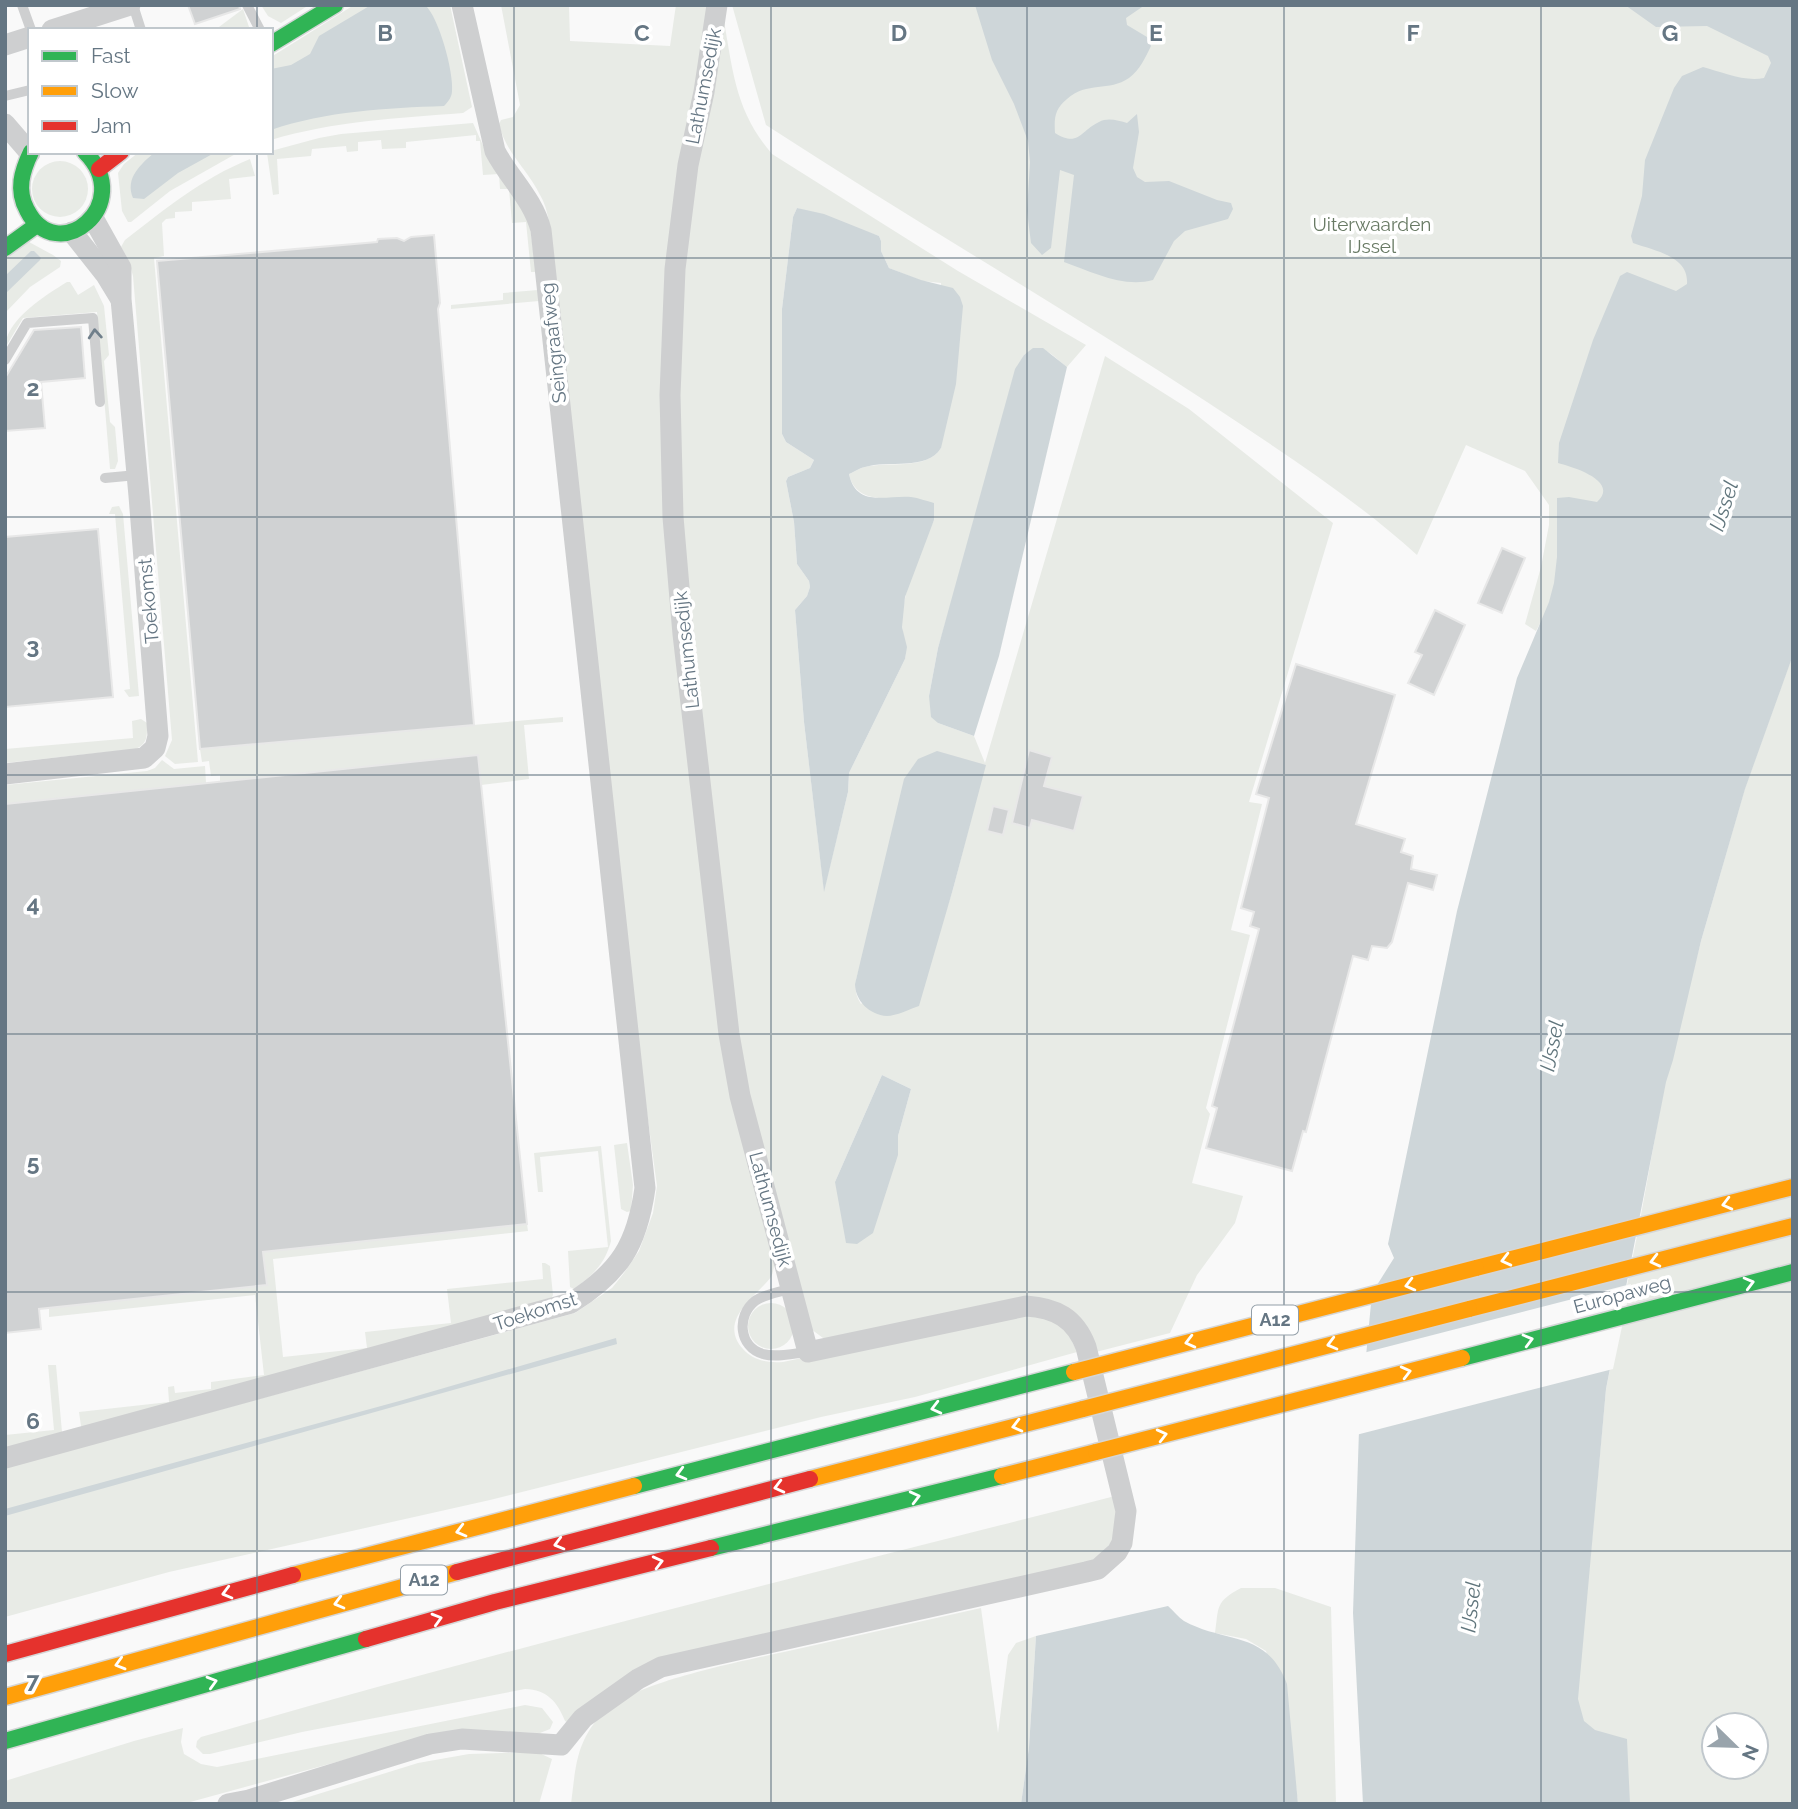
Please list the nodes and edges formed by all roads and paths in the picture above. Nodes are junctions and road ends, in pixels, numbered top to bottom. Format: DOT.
graph roads {
  1 [pos="22,5"];
  2 [pos="132,5"];
  3 [pos="247,5"];
  4 [pos="335,5"];
  5 [pos="462,5"];
  6 [pos="717,5"];
  7 [pos="30,28"];
  8 [pos="58,28"];
  9 [pos="140,28"];
  10 [pos="259,28"];
  11 [pos="28,38"];
  12 [pos="273,43"];
  13 [pos="5,45"];
  14 [pos="28,90"];
  15 [pos="5,96"];
  16 [pos="5,124"];
  17 [pos="28,151"];
  18 [pos="29,154"];
  19 [pos="88,154"];
  20 [pos="118,154"];
  21 [pos="99,169"];
  22 [pos="93,218"];
  23 [pos="34,227"];
  24 [pos="72,232"];
  25 [pos="5,248"];
  26 [pos="121,299"];
  27 [pos="5,360"];
  28 [pos="100,402"];
  29 [pos="137,475"];
  30 [pos="105,478"];
  31 [pos="590,696"];
  32 [pos="5,774"];
  33 [pos="1793,1187"];
  34 [pos="1793,1226"];
  35 [pos="1793,1272"];
  36 [pos="792,1288"];
  37 [pos="808,1352"];
  38 [pos="5,1458"];
  39 [pos="5,1654"];
  40 [pos="5,1697"];
  41 [pos="5,1741"];
  42 [pos="228,1804"];
  1 -- 7 [label="lane"];
  2 -- 8 [label="street"];
  2 -- 9 [label="lane"];
  3 -- 10 [label="lane"];
  4 -- 12 [label="main road"];
  5 -- 31 [label="street, Seingraafweg"];
  6 -- 36 [label="street, Lathumsedijk"];
  11 -- 13 [label="street"];
  14 -- 15 [label="lane"];
  16 -- 17 [label="street"];
  18 -- 23 [label="main road"];
  19 -- 21 [label="main road"];
  20 -- 21 [label="main road"];
  21 -- 22 [label="main road"];
  22 -- 24 [label="main road"];
  22 -- 26 [label="street, Toekomst"];
  23 -- 24 [label="main road"];
  23 -- 25 [label="main road"];
  24 -- 26 [label="street, Toekomst"];
  26 -- 29 [label="street, Toekomst"];
  28 -- 27 [label="lane, one-way"];
  29 -- 30 [label="lane"];
  29 -- 32 [label="street, Toekomst"];
  31 -- 38 [label="street, Toekomst"];
  33 -- 39 [label="main road, A12, one-way, bridge"];
  34 -- 40 [label="main road, Europaweg / A12, one-way, bridge"];
  41 -- 35 [label="main road, Europaweg / A12, one-way, bridge"];
  36 -- 37 [label="street, Lathumsedijk"];
  36 -- 37 [label="lane, Lathumsedijk"];
  37 -- 42 [label="street, Lathumsedijk"];
}
